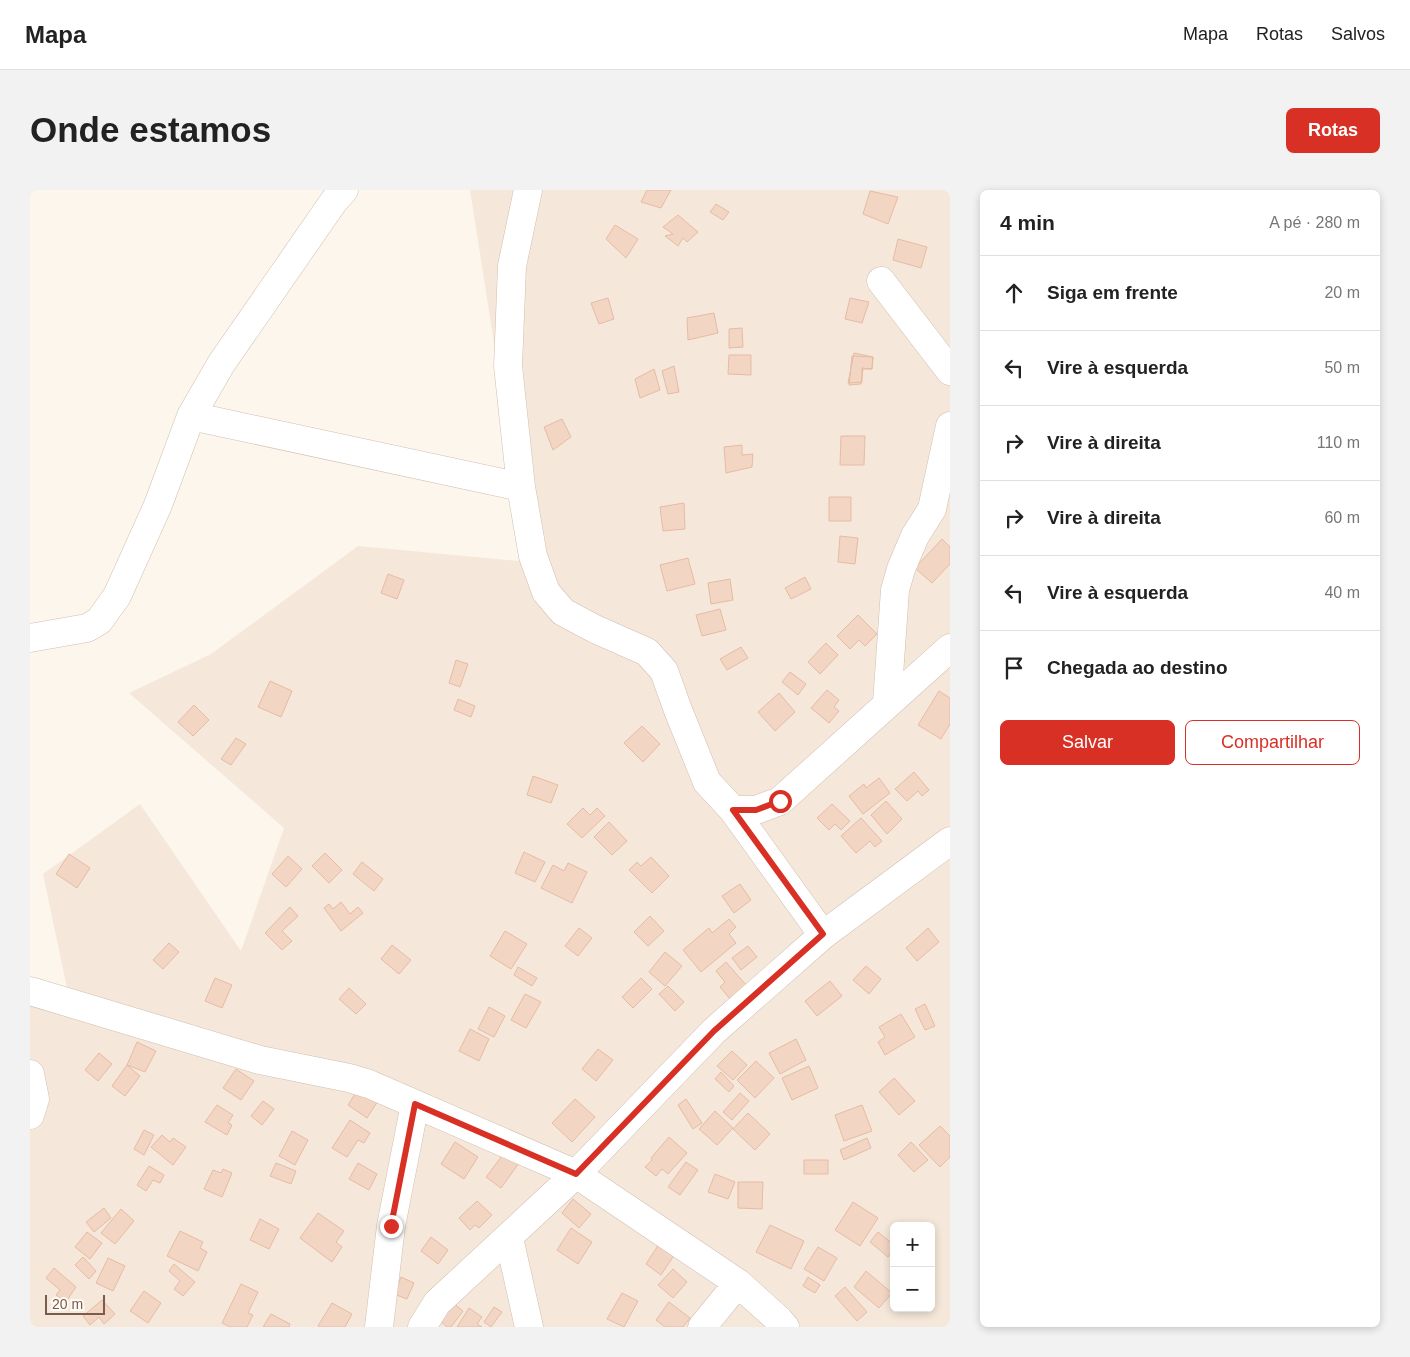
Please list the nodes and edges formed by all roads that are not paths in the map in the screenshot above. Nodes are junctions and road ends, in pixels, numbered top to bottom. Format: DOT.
graph roads {
  1 [pos="344,190"];
  2 [pos="523,194"];
  3 [pos="881,281"];
  4 [pos="950,371"];
  5 [pos="191,416"];
  6 [pos="950,426"];
  7 [pos="521,487"];
  8 [pos="30,638"];
  9 [pos="950,648"];
  10 [pos="887,703"];
  11 [pos="733,810"];
  12 [pos="950,842"];
  13 [pos="823,934"];
  14 [pos="30,991"];
  15 [pos="30,1074"];
  16 [pos="415,1104"];
  17 [pos="30,1115"];
  18 [pos="576,1174"];
  19 [pos="509,1238"];
  20 [pos="738,1283"];
  21 [pos="379,1327"];
  22 [pos="422,1327"];
  23 [pos="529,1327"];
  24 [pos="702,1327"];
  25 [pos="785,1327"];
  1 -- 5 [label="street"];
  2 -- 7 [label="street"];
  3 -- 4 [label="street"];
  5 -- 7 [label="street"];
  5 -- 8 [label="street"];
  6 -- 10 [label="street"];
  7 -- 11 [label="street"];
  9 -- 10 [label="street"];
  10 -- 11 [label="street"];
  11 -- 13 [label="street"];
  12 -- 13 [label="street"];
  13 -- 18 [label="street"];
  14 -- 16 [label="street"];
  15 -- 17 [label="street"];
  16 -- 18 [label="street"];
  16 -- 21 [label="street"];
  18 -- 19 [label="street"];
  18 -- 20 [label="street"];
  19 -- 22 [label="street"];
  19 -- 23 [label="street"];
  20 -- 24 [label="street"];
  20 -- 25 [label="street"];
}
